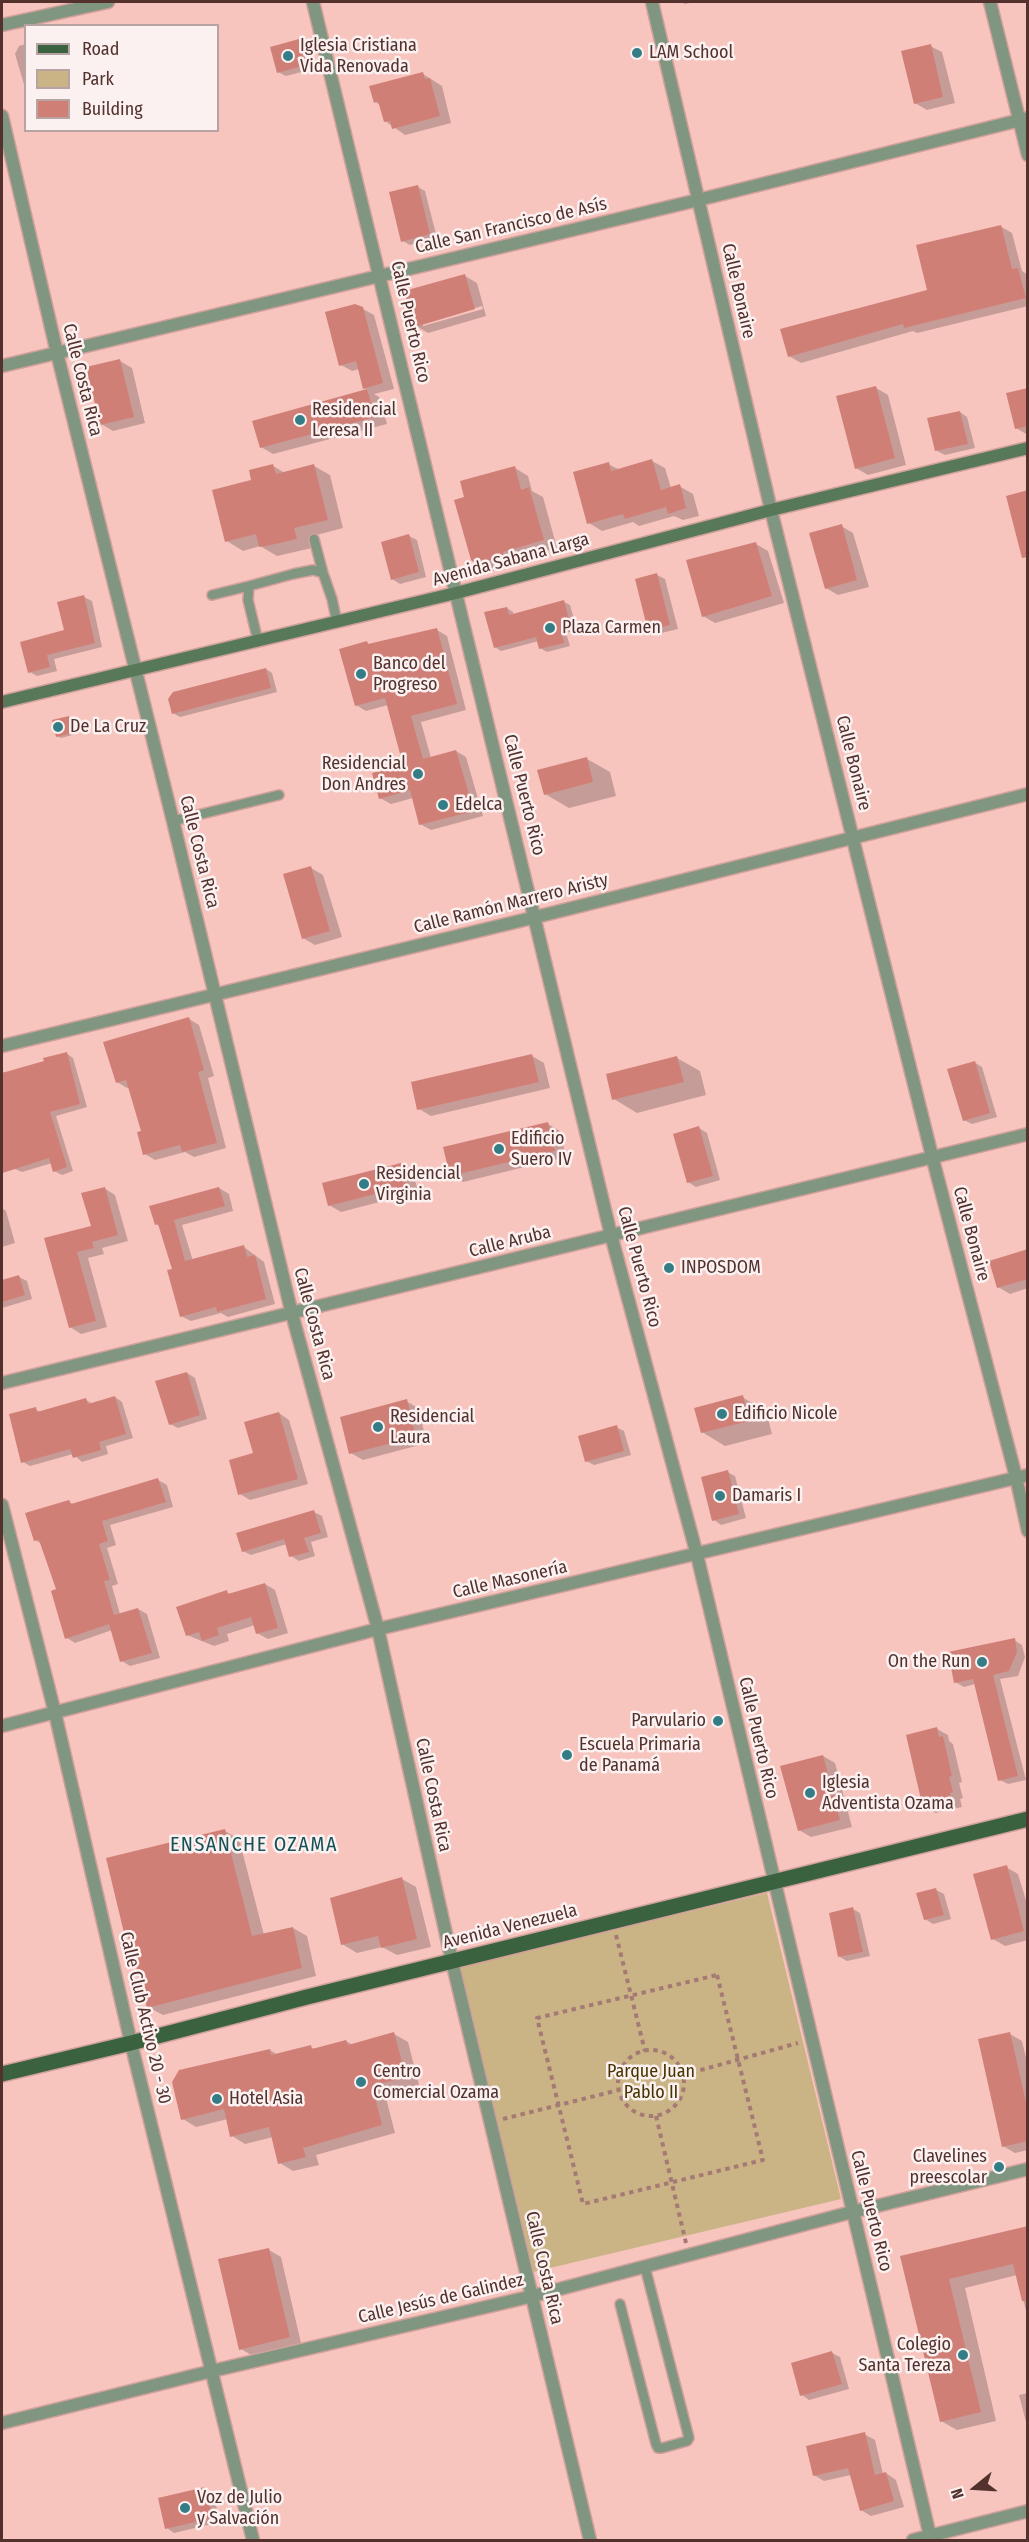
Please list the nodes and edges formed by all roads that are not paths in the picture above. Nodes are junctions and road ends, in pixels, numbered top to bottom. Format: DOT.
graph roads {
  1 [pos="108,2"];
  2 [pos="313,2"];
  3 [pos="652,2"];
  4 [pos="990,2"];
  5 [pos="2,25"];
  6 [pos="2,116"];
  7 [pos="1023,119"];
  8 [pos="1028,155"];
  9 [pos="698,200"];
  10 [pos="380,276"];
  11 [pos="57,353"];
  12 [pos="2,366"];
  13 [pos="1028,448"];
  14 [pos="771,510"];
  15 [pos="314,539"];
  16 [pos="323,573"];
  17 [pos="249,586"];
  18 [pos="456,594"];
  19 [pos="212,596"];
  20 [pos="337,622"];
  21 [pos="258,641"];
  22 [pos="136,671"];
  23 [pos="2,702"];
  24 [pos="1028,794"];
  25 [pos="279,795"];
  26 [pos="173,821"];
  27 [pos="853,837"];
  28 [pos="536,917"];
  29 [pos="215,994"];
  30 [pos="2,1046"];
  31 [pos="1028,1134"];
  32 [pos="932,1156"];
  33 [pos="611,1235"];
  34 [pos="292,1314"];
  35 [pos="2,1383"];
  36 [pos="1022,1476"];
  37 [pos="2,1504"];
  38 [pos="1028,1531"];
  39 [pos="697,1555"];
  40 [pos="378,1629"];
  41 [pos="56,1713"];
  42 [pos="2,1726"];
  43 [pos="1028,1819"];
  44 [pos="773,1884"];
  45 [pos="452,1961"];
  46 [pos="131,2043"];
  47 [pos="2,2074"];
  48 [pos="1028,2169"];
  49 [pos="852,2212"];
  50 [pos="645,2267"];
  51 [pos="533,2296"];
  52 [pos="620,2304"];
  53 [pos="212,2371"];
  54 [pos="2,2423"];
  55 [pos="1028,2511"];
  56 [pos="930,2539"];
  57 [pos="253,2541"];
  58 [pos="590,2541"];
  59 [pos="913,2541"];
  1 -- 5 [label="street"];
  2 -- 10 [label="street, Calle Puerto Rico"];
  3 -- 9 [label="street, Calle Bonaire"];
  4 -- 7 [label="street"];
  6 -- 11 [label="street, Calle Costa Rica"];
  7 -- 8 [label="street"];
  7 -- 9 [label="street, Calle San Francisco de Asís"];
  9 -- 10 [label="street, Calle San Francisco de Asís"];
  9 -- 14 [label="street, Calle Bonaire"];
  10 -- 11 [label="street, Calle San Francisco de Asís"];
  10 -- 18 [label="street, Calle Puerto Rico"];
  11 -- 12 [label="street, Calle San Francisco de Asís"];
  11 -- 22 [label="street, Calle Costa Rica"];
  13 -- 14 [label="main road, Avenida Sabana Larga"];
  14 -- 18 [label="main road, Avenida Sabana Larga"];
  14 -- 27 [label="street, Calle Bonaire"];
  15 -- 16 [label="lane"];
  16 -- 17 [label="lane"];
  16 -- 20 [label="lane"];
  17 -- 19 [label="lane"];
  17 -- 21 [label="lane"];
  18 -- 20 [label="main road, Avenida Sabana Larga"];
  18 -- 28 [label="street, Calle Puerto Rico"];
  20 -- 21 [label="main road, Avenida Sabana Larga"];
  21 -- 22 [label="main road, Avenida Sabana Larga"];
  22 -- 23 [label="main road, Avenida Sabana Larga"];
  22 -- 26 [label="street, Calle Costa Rica"];
  24 -- 27 [label="street, Calle Ramón Marrero Aristy"];
  25 -- 26 [label="lane"];
  26 -- 29 [label="street, Calle Costa Rica"];
  27 -- 28 [label="street, Calle Ramón Marrero Aristy"];
  27 -- 32 [label="street, Calle Bonaire"];
  28 -- 29 [label="street, Calle Ramón Marrero Aristy"];
  28 -- 33 [label="street, Calle Puerto Rico"];
  29 -- 30 [label="street, Calle Ramón Marrero Aristy"];
  29 -- 34 [label="street, Calle Costa Rica"];
  31 -- 32 [label="street, Calle Aruba"];
  32 -- 33 [label="street, Calle Aruba"];
  32 -- 36 [label="street, Calle Bonaire"];
  33 -- 34 [label="street, Calle Aruba"];
  33 -- 39 [label="street, Calle Puerto Rico"];
  34 -- 35 [label="street, Calle Aruba"];
  34 -- 40 [label="street, Calle Costa Rica"];
  36 -- 38 [label="street, Calle Bonaire"];
  36 -- 39 [label="street, Calle Masonería"];
  37 -- 41 [label="street, Calle Club Activo 20 - 30"];
  39 -- 40 [label="street, Calle Masonería"];
  39 -- 44 [label="street, Calle Puerto Rico"];
  40 -- 41 [label="street, Calle Masonería"];
  40 -- 45 [label="street, Calle Costa Rica"];
  41 -- 42 [label="street, Calle Masonería"];
  41 -- 46 [label="street, Calle Club Activo 20 - 30"];
  43 -- 44 [label="main road, Avenida Venezuela"];
  44 -- 45 [label="main road, Avenida Venezuela"];
  44 -- 49 [label="street, Calle Puerto Rico"];
  45 -- 46 [label="main road, Avenida Venezuela"];
  45 -- 51 [label="street, Calle Costa Rica"];
  46 -- 47 [label="main road, Avenida Venezuela"];
  46 -- 53 [label="street, Calle Club Activo 20 - 30"];
  48 -- 49 [label="street, Calle Jesús de Galindez"];
  49 -- 50 [label="street, Calle Jesús de Galindez"];
  49 -- 56 [label="street, Calle Puerto Rico"];
  50 -- 51 [label="street, Calle Jesús de Galindez"];
  50 -- 52 [label="lane"];
  51 -- 53 [label="street, Calle Jesús de Galindez"];
  51 -- 58 [label="street, Calle Costa Rica"];
  53 -- 54 [label="street, Calle Jesús de Galindez"];
  53 -- 57 [label="street, Calle Club Activo 20 - 30"];
  55 -- 56 [label="street"];
  56 -- 59 [label="street"];
}
